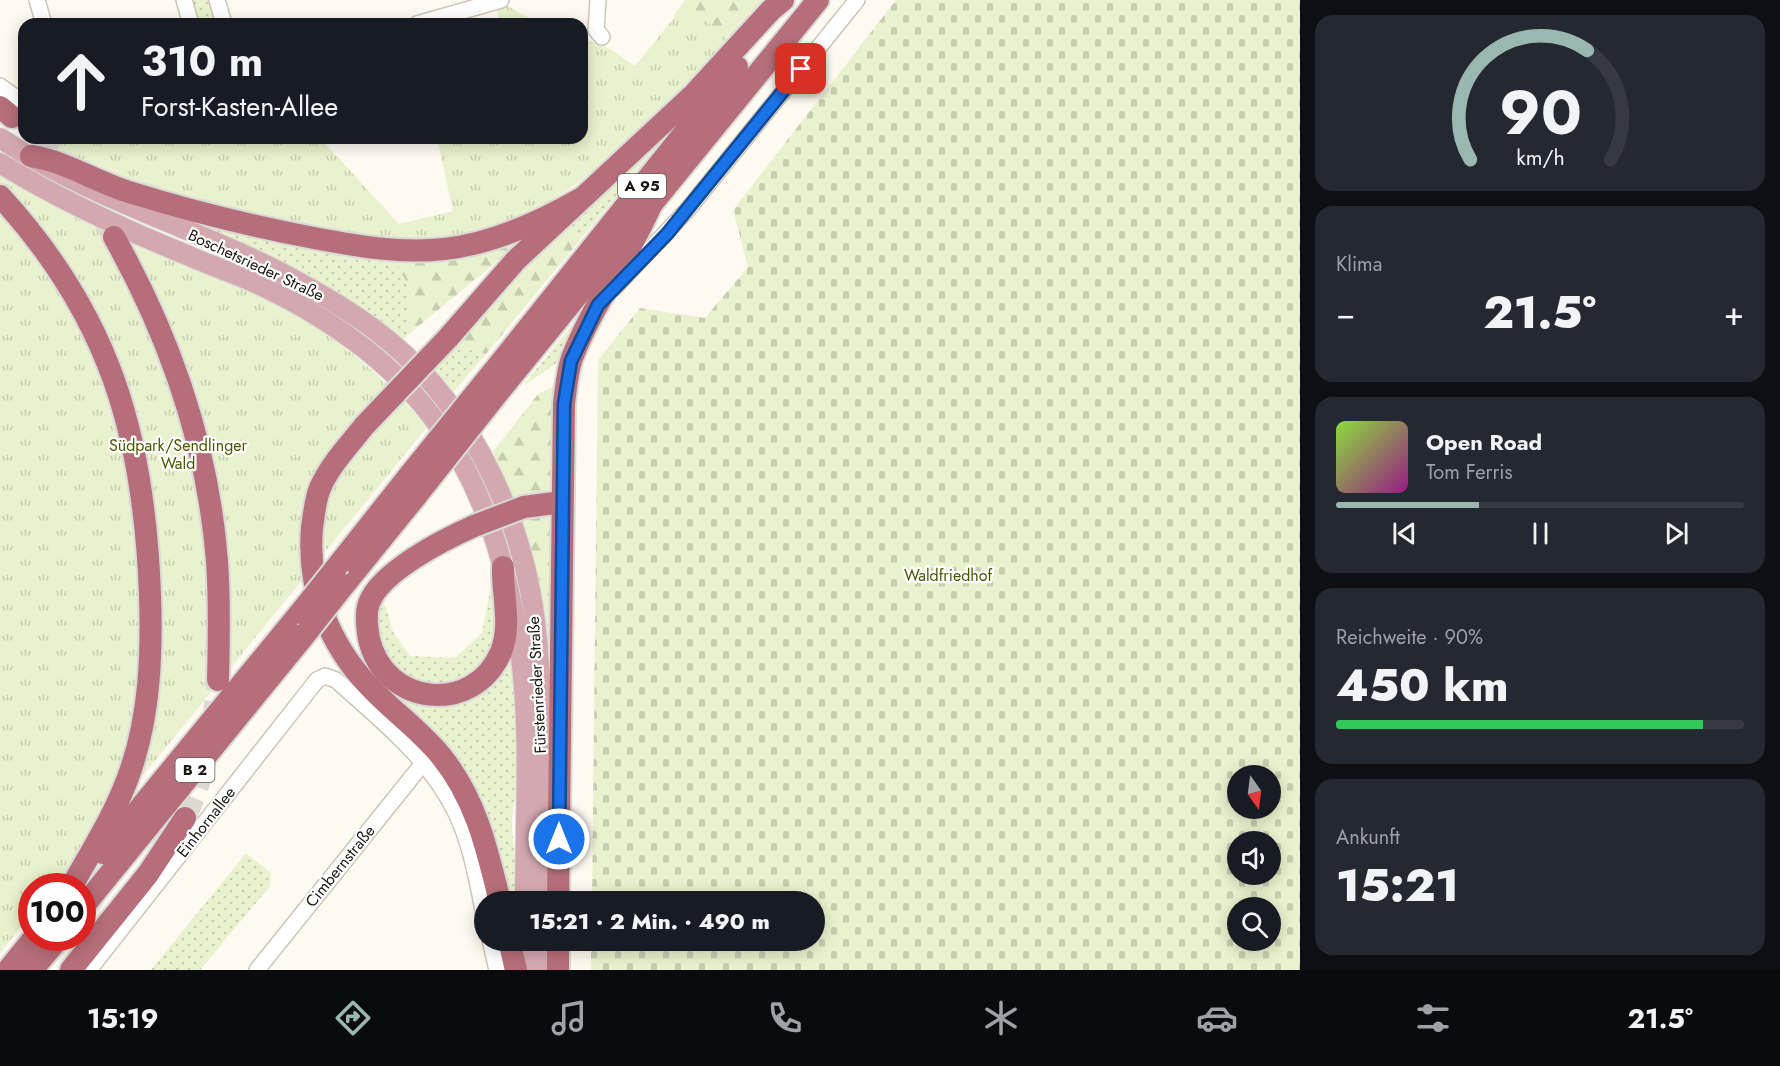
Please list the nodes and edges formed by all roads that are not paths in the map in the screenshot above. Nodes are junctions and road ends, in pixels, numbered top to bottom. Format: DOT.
graph roads {
  1 [pos="37,0"];
  2 [pos="184,0"];
  3 [pos="218,0"];
  4 [pos="501,0"];
  5 [pos="598,0"];
  6 [pos="783,0"];
  7 [pos="790,0"];
  8 [pos="818,0"];
  9 [pos="857,0"];
  10 [pos="42,18"];
  11 [pos="189,18"];
  12 [pos="222,18"];
  13 [pos="438,18"];
  14 [pos="602,37"];
  15 [pos="0,86"];
  16 [pos="12,109"];
  17 [pos="0,138"];
  18 [pos="32,156"];
  19 [pos="0,163"];
  20 [pos="0,196"];
  21 [pos="580,199"];
  22 [pos="652,203"];
  23 [pos="114,237"];
  24 [pos="598,305"];
  25 [pos="497,381"];
  26 [pos="491,474"];
  27 [pos="475,492"];
  28 [pos="562,502"];
  29 [pos="503,567"];
  30 [pos="303,622"];
  31 [pos="218,680"];
  32 [pos="424,762"];
  33 [pos="185,818"];
  34 [pos="80,873"];
  35 [pos="84,873"];
  36 [pos="96,890"];
  37 [pos="478,891"];
  38 [pos="497,891"];
  39 [pos="525,891"];
  40 [pos="542,891"];
  41 [pos="558,891"];
  42 [pos="23,951"];
  43 [pos="48,951"];
  44 [pos="493,951"];
  45 [pos="512,951"];
  46 [pos="527,951"];
  47 [pos="543,951"];
  48 [pos="558,951"];
  49 [pos="265,967"];
  50 [pos="8,970"];
  51 [pos="32,970"];
  52 [pos="71,970"];
  53 [pos="89,970"];
  54 [pos="497,970"];
  55 [pos="516,970"];
  56 [pos="528,970"];
  57 [pos="544,970"];
  58 [pos="558,970"];
  1 -- 10 [label="street"];
  2 -- 11 [label="street"];
  3 -- 12 [label="street"];
  4 -- 13 [label="street"];
  5 -- 14 [label="street"];
  6 -- 21 [label="highway"];
  7 -- 25 [label="highway, A 95"];
  8 -- 22 [label="highway, A 95"];
  9 -- 24 [label="street"];
  15 -- 16 [label="street"];
  17 -- 18 [label="main road, Boschetsrieder Straße"];
  18 -- 21 [label="highway"];
  18 -- 26 [label="main road, Boschetsrieder Straße"];
  19 -- 27 [label="main road, Boschetsrieder Straße"];
  20 -- 34 [label="highway"];
  21 -- 38 [label="highway, bridge"];
  22 -- 24 [label="highway"];
  22 -- 25 [label="highway"];
  23 -- 31 [label="highway"];
  24 -- 28 [label="highway"];
  25 -- 30 [label="highway, A 95, bridge"];
  26 -- 40 [label="main road, Fürstenrieder Straße"];
  27 -- 29 [label="main road, Fürstenrieder Straße"];
  28 -- 29 [label="highway, bridge"];
  28 -- 41 [label="highway"];
  29 -- 39 [label="main road, Fürstenrieder Straße"];
  30 -- 35 [label="highway, A 95"];
  30 -- 36 [label="highway, B 2"];
  32 -- 37 [label="street"];
  32 -- 49 [label="street, Cimbernstraße"];
  32 -- 53 [label="street, Einhornallee"];
  33 -- 52 [label="highway"];
  42 -- 50 [label="highway"];
  43 -- 51 [label="highway"];
  44 -- 54 [label="street"];
  45 -- 55 [label="highway"];
  46 -- 56 [label="main road"];
  47 -- 57 [label="main road"];
  48 -- 58 [label="highway"];
}
